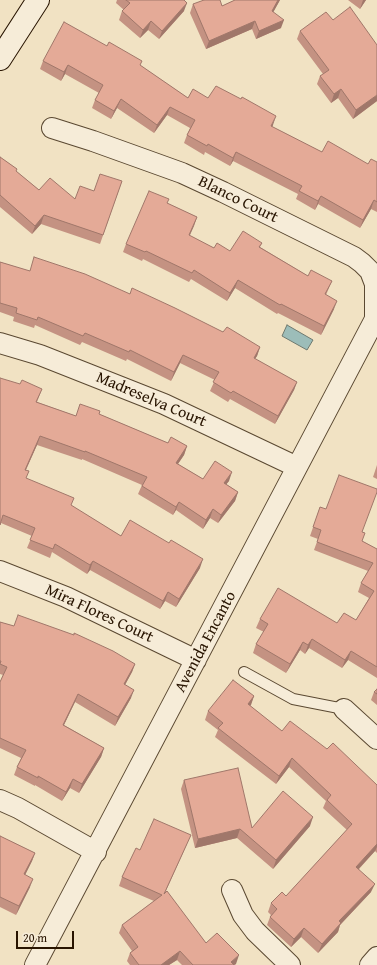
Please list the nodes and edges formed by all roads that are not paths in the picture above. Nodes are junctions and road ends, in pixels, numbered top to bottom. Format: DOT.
graph roads {
  1 [pos="38,0"];
  2 [pos="0,59"];
  3 [pos="52,128"];
  4 [pos="375,319"];
  5 [pos="0,343"];
  6 [pos="297,467"];
  7 [pos="0,571"];
  8 [pos="196,660"];
  9 [pos="244,672"];
  10 [pos="344,709"];
  11 [pos="377,739"];
  12 [pos="0,800"];
  13 [pos="96,852"];
  14 [pos="232,890"];
  15 [pos="377,957"];
  16 [pos="35,965"];
  17 [pos="290,965"];
  18 [pos="370,965"];
  1 -- 2 [label="main road"];
  3 -- 4 [label="street, Blanco Court"];
  4 -- 6 [label="street, Avenida Encanto"];
  5 -- 6 [label="street, Madreselva Court"];
  6 -- 8 [label="street, Avenida Encanto"];
  7 -- 8 [label="street, Mira Flores Court"];
  8 -- 13 [label="street, Avenida Encanto"];
  9 -- 10 [label="lane"];
  10 -- 11 [label="street"];
  12 -- 13 [label="street"];
  13 -- 16 [label="street, Avenida Encanto"];
  14 -- 17 [label="street"];
  15 -- 18 [label="street"];
}
